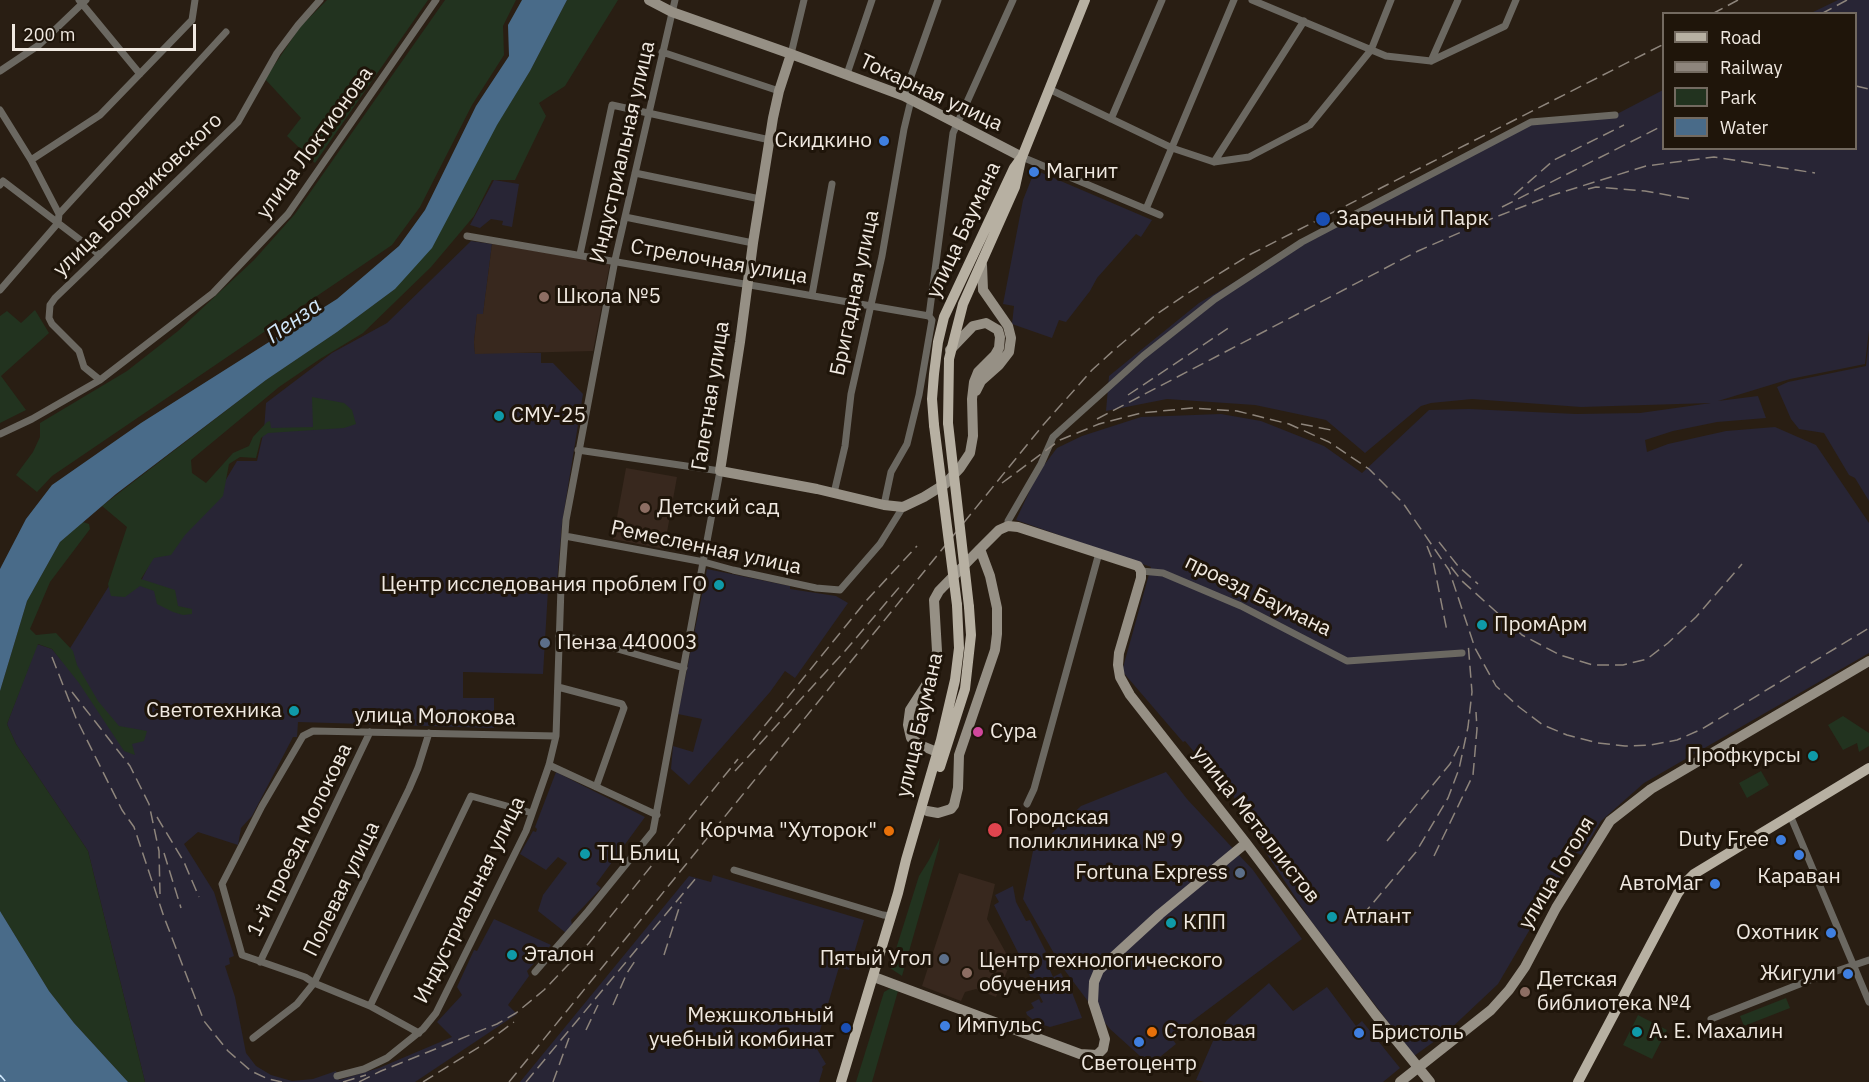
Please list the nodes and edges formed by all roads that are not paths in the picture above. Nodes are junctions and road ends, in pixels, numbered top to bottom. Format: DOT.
graph roads {
  1 [pos="195,0"];
  2 [pos="320,0"];
  3 [pos="436,0"];
  4 [pos="649,0"];
  5 [pos="675,0"];
  6 [pos="804,0"];
  7 [pos="872,0"];
  8 [pos="938,0"];
  9 [pos="1013,0"];
  10 [pos="1085,0"];
  11 [pos="1162,0"];
  12 [pos="1234,0"];
  13 [pos="1252,0"];
  14 [pos="1391,0"];
  15 [pos="1458,0"];
  16 [pos="1516,0"];
  17 [pos="82,1"];
  18 [pos="672,12"];
  19 [pos="1304,21"];
  20 [pos="226,32"];
  21 [pos="1371,50"];
  22 [pos="662,52"];
  23 [pos="791,54"];
  24 [pos="1431,61"];
  25 [pos="0,70"];
  26 [pos="140,74"];
  27 [pos="847,74"];
  28 [pos="1049,89"];
  29 [pos="779,91"];
  30 [pos="907,98"];
  31 [pos="0,110"];
  32 [pos="649,112"];
  33 [pos="1615,115"];
  34 [pos="1110,119"];
  35 [pos="958,124"];
  36 [pos="770,140"];
  37 [pos="1172,147"];
  38 [pos="1022,157"];
  39 [pos="31,160"];
  40 [pos="1214,162"];
  41 [pos="635,173"];
  42 [pos="1,183"];
  43 [pos="832,184"];
  44 [pos="760,199"];
  45 [pos="1146,209"];
  46 [pos="59,214"];
  47 [pos="1160,215"];
  48 [pos="625,217"];
  49 [pos="57,223"];
  50 [pos="467,236"];
  51 [pos="753,243"];
  52 [pos="580,254"];
  53 [pos="100,255"];
  54 [pos="615,260"];
  55 [pos="982,265"];
  56 [pos="748,284"];
  57 [pos="0,290"];
  58 [pos="812,295"];
  59 [pos="870,306"];
  60 [pos="928,316"];
  61 [pos="950,351"];
  62 [pos="100,380"];
  63 [pos="972,399"];
  64 [pos="0,434"];
  65 [pos="578,450"];
  66 [pos="720,471"];
  67 [pos="834,493"];
  68 [pos="884,504"];
  69 [pos="903,507"];
  70 [pos="1008,526"];
  71 [pos="565,536"];
  72 [pos="980,549"];
  73 [pos="1099,553"];
  74 [pos="704,561"];
  75 [pos="1141,571"];
  76 [pos="559,636"];
  77 [pos="1462,653"];
  78 [pos="1869,661"];
  79 [pos="684,668"];
  80 [pos="558,687"];
  81 [pos="370,732"];
  82 [pos="429,733"];
  83 [pos="556,736"];
  84 [pos="937,752"];
  85 [pos="549,765"];
  86 [pos="1869,768"];
  87 [pos="596,787"];
  88 [pos="1027,804"];
  89 [pos="927,811"];
  90 [pos="532,813"];
  91 [pos="657,815"];
  92 [pos="1791,816"];
  93 [pos="1246,843"];
  94 [pos="734,870"];
  95 [pos="898,893"];
  96 [pos="892,916"];
  97 [pos="1869,960"];
  98 [pos="260,962"];
  99 [pos="1855,966"];
  100 [pos="535,972"];
  101 [pos="874,977"];
  102 [pos="314,983"];
  103 [pos="1869,1002"];
  104 [pos="370,1006"];
  105 [pos="1711,1019"];
  106 [pos="419,1033"];
  107 [pos="253,1038"];
  108 [pos="1419,1068"];
  109 [pos="337,1076"];
  110 [pos="841,1082"];
  111 [pos="1401,1082"];
  112 [pos="1430,1082"];
  113 [pos="1578,1082"];
  1 -- 26 [label="street"];
  2 -- 53 [label="street, улица Боровиковского"];
  3 -- 62 [label="street, улица Локтионова"];
  4 -- 18 [label="street, Токарная улица"];
  5 -- 18 [label="street, Индустриальная улица"];
  6 -- 23 [label="street, Галетная улица"];
  7 -- 27 [label="street"];
  8 -- 30 [label="street, Бригадная улица"];
  9 -- 35 [label="street"];
  10 -- 28 [label="main road"];
  11 -- 34 [label="street"];
  12 -- 37 [label="street"];
  13 -- 19 [label="street"];
  14 -- 21 [label="street"];
  15 -- 24 [label="street"];
  16 -- 24 [label="street"];
  17 -- 25 [label="street"];
  17 -- 26 [label="street"];
  18 -- 22 [label="street, Индустриальная улица"];
  18 -- 23 [label="street, Токарная улица"];
  19 -- 21 [label="street"];
  19 -- 40 [label="street"];
  20 -- 46 [label="street"];
  21 -- 24 [label="street"];
  21 -- 40 [label="street"];
  22 -- 29 [label="street"];
  22 -- 32 [label="street, Индустриальная улица"];
  23 -- 27 [label="street, Токарная улица"];
  23 -- 29 [label="street, Галетная улица"];
  26 -- 39 [label="street"];
  27 -- 30 [label="street, Токарная улица"];
  28 -- 34 [label="street"];
  28 -- 38 [label="main road"];
  29 -- 36 [label="street, Галетная улица"];
  30 -- 35 [label="street, Токарная улица"];
  30 -- 59 [label="street, Бригадная улица"];
  31 -- 39 [label="street"];
  32 -- 36 [label="street"];
  32 -- 41 [label="street, Индустриальная улица"];
  32 -- 52 [label="street"];
  33 -- 70 [label="street"];
  34 -- 37 [label="street"];
  35 -- 38 [label="street, Токарная улица"];
  35 -- 60 [label="street"];
  36 -- 44 [label="street, Галетная улица"];
  37 -- 40 [label="street"];
  37 -- 45 [label="street"];
  38 -- 45 [label="street, Токарная улица"];
  38 -- 55 [label="main road, улица Баумана"];
  38 -- 84 [label="main road, улица Баумана, bridge"];
  39 -- 46 [label="street"];
  41 -- 44 [label="street"];
  41 -- 48 [label="street, Индустриальная улица"];
  42 -- 49 [label="street"];
  43 -- 58 [label="street"];
  44 -- 51 [label="street, Галетная улица"];
  45 -- 47 [label="street, Токарная улица"];
  46 -- 49 [label="street"];
  48 -- 51 [label="street"];
  48 -- 54 [label="street, Индустриальная улица"];
  49 -- 53 [label="street"];
  49 -- 57 [label="street"];
  50 -- 52 [label="street, Стрелочная улица"];
  51 -- 56 [label="street, Галетная улица"];
  52 -- 54 [label="street, Стрелочная улица"];
  53 -- 62 [label="street, улица Боровиковского"];
  54 -- 56 [label="street, Стрелочная улица"];
  54 -- 65 [label="street, Индустриальная улица"];
  55 -- 61 [label="main road, улица Баумана"];
  55 -- 63 [label="street"];
  56 -- 58 [label="street, Стрелочная улица"];
  56 -- 66 [label="street, Галетная улица"];
  58 -- 59 [label="street, Стрелочная улица"];
  59 -- 60 [label="street, Стрелочная улица"];
  59 -- 67 [label="street, Бригадная улица"];
  60 -- 68 [label="street"];
  61 -- 63 [label="street"];
  61 -- 89 [label="main road, улица Баумана, bridge"];
  62 -- 64 [label="street, улица Локтионова"];
  63 -- 69 [label="street"];
  65 -- 66 [label="street"];
  65 -- 71 [label="street, Индустриальная улица"];
  66 -- 67 [label="street"];
  66 -- 74 [label="street, Галетная улица"];
  67 -- 68 [label="street"];
  68 -- 69 [label="street"];
  69 -- 74 [label="street, Ремесленная улица"];
  70 -- 72 [label="street"];
  70 -- 73 [label="street, проезд Баумана"];
  71 -- 74 [label="street, Ремесленная улица"];
  71 -- 76 [label="street, Индустриальная улица"];
  72 -- 84 [label="street"];
  72 -- 89 [label="street"];
  73 -- 75 [label="street, проезд Баумана"];
  73 -- 88 [label="street"];
  74 -- 79 [label="street, Галетная улица"];
  75 -- 77 [label="street, проезд Баумана"];
  75 -- 93 [label="street, улица Металлистов"];
  76 -- 79 [label="street"];
  76 -- 80 [label="street, Индустриальная улица"];
  78 -- 108 [label="street, улица Гоголя"];
  79 -- 91 [label="street, Галетная улица"];
  80 -- 83 [label="street, Индустриальная улица"];
  80 -- 87 [label="street"];
  81 -- 82 [label="street, улица Молокова"];
  81 -- 98 [label="street, 1-й проезд Молокова"];
  81 -- 98 [label="street, улица Молокова"];
  82 -- 83 [label="street, улица Молокова"];
  82 -- 102 [label="street, Полевая улица"];
  83 -- 85 [label="street, Индустриальная улица"];
  84 -- 95 [label="main road, улица Баумана"];
  85 -- 87 [label="street"];
  85 -- 90 [label="street, Индустриальная улица"];
  86 -- 92 [label="main road"];
  87 -- 91 [label="street"];
  89 -- 95 [label="main road, улица Баумана"];
  90 -- 104 [label="street"];
  90 -- 106 [label="street, Индустриальная улица"];
  91 -- 100 [label="street, Галетная улица"];
  92 -- 99 [label="street"];
  92 -- 113 [label="main road"];
  93 -- 101 [label="street"];
  93 -- 108 [label="street, улица Металлистов"];
  94 -- 96 [label="street"];
  95 -- 96 [label="main road, улица Баумана"];
  96 -- 101 [label="main road, улица Баумана"];
  97 -- 99 [label="street"];
  98 -- 102 [label="street"];
  99 -- 103 [label="street"];
  99 -- 105 [label="street"];
  101 -- 110 [label="main road, улица Баумана"];
  102 -- 104 [label="street"];
  102 -- 107 [label="street, Полевая улица"];
  104 -- 106 [label="street"];
  106 -- 109 [label="street, Индустриальная улица"];
  108 -- 111 [label="street, улица Гоголя"];
  108 -- 112 [label="street, улица Металлистов"];
}
